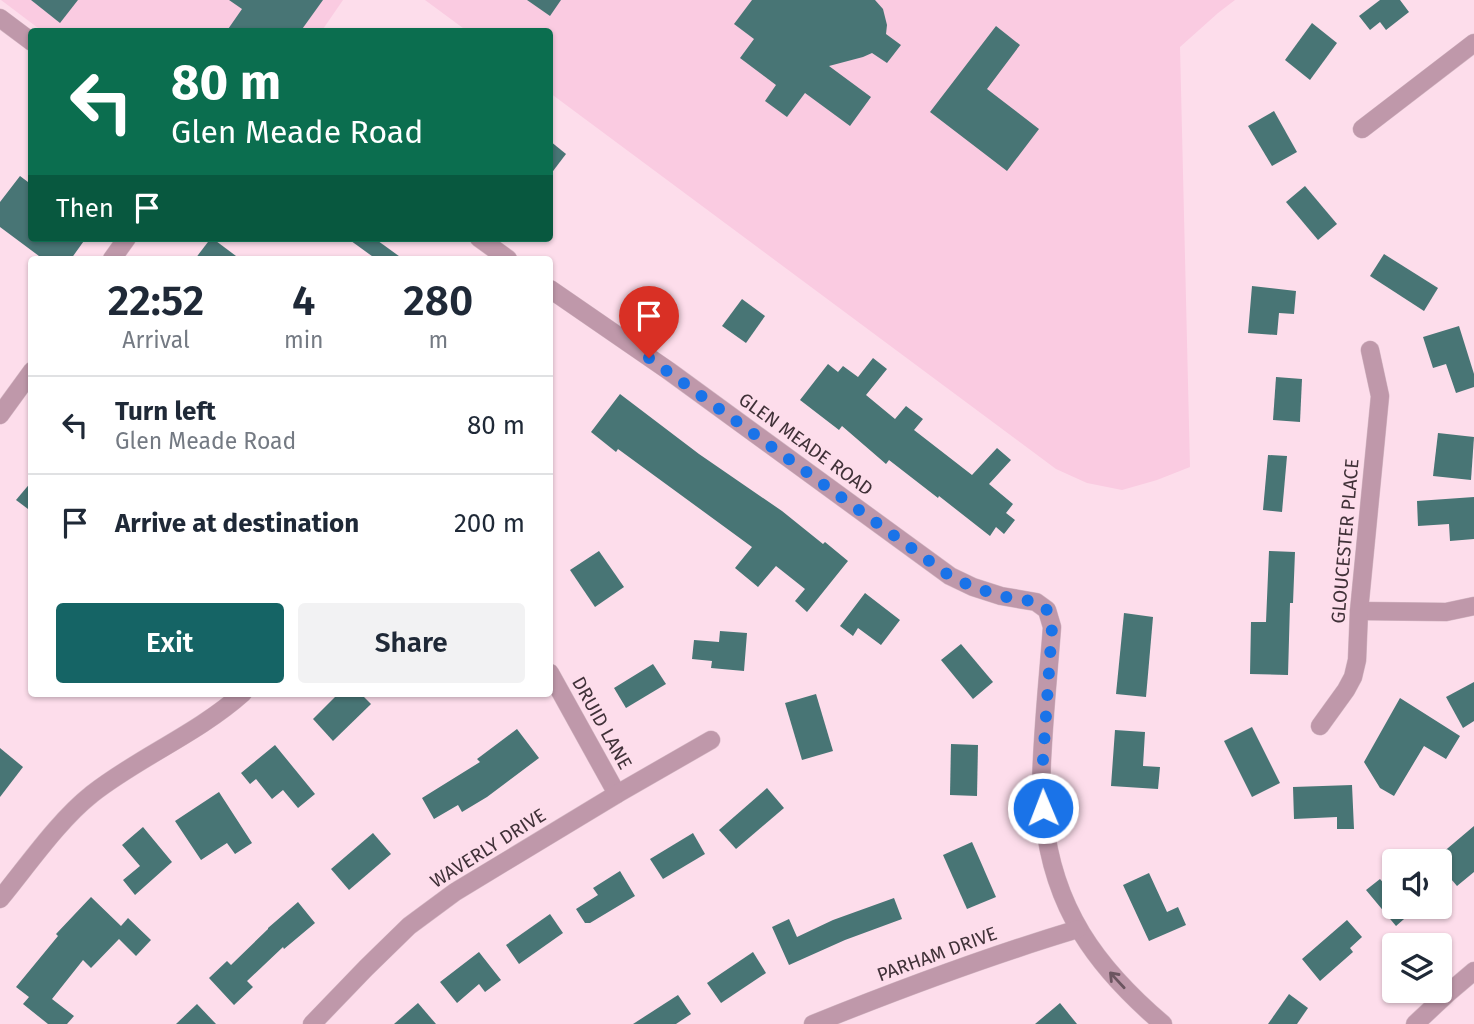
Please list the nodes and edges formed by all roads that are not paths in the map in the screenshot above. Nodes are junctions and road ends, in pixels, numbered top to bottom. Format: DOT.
graph roads {
  1 [pos="0,18"];
  2 [pos="28,39"];
  3 [pos="1474,43"];
  4 [pos="1362,129"];
  5 [pos="485,242"];
  6 [pos="504,256"];
  7 [pos="553,291"];
  8 [pos="1370,350"];
  9 [pos="28,376"];
  10 [pos="0,415"];
  11 [pos="1474,606"];
  12 [pos="1359,611"];
  13 [pos="553,678"];
  14 [pos="238,697"];
  15 [pos="1320,726"];
  16 [pos="711,740"];
  17 [pos="617,794"];
  18 [pos="0,899"];
  19 [pos="1078,929"];
  20 [pos="1474,971"];
  21 [pos="313,1024"];
  22 [pos="813,1024"];
  23 [pos="1163,1024"];
  24 [pos="1415,1024"];
  1 -- 2 [label="street"];
  3 -- 4 [label="street"];
  5 -- 6 [label="street"];
  7 -- 19 [label="street, GLEN MEADE ROAD"];
  8 -- 12 [label="street, GLOUCESTER PLACE"];
  9 -- 10 [label="street"];
  11 -- 12 [label="street"];
  12 -- 15 [label="street, GLOUCESTER PLACE"];
  13 -- 17 [label="street, DRUID LANE"];
  14 -- 18 [label="street"];
  16 -- 17 [label="street, WAVERLY DRIVE"];
  17 -- 21 [label="street, WAVERLY DRIVE"];
  19 -- 22 [label="street, PARHAM DRIVE"];
  23 -- 19 [label="street, one-way"];
  20 -- 24 [label="street"];
}
